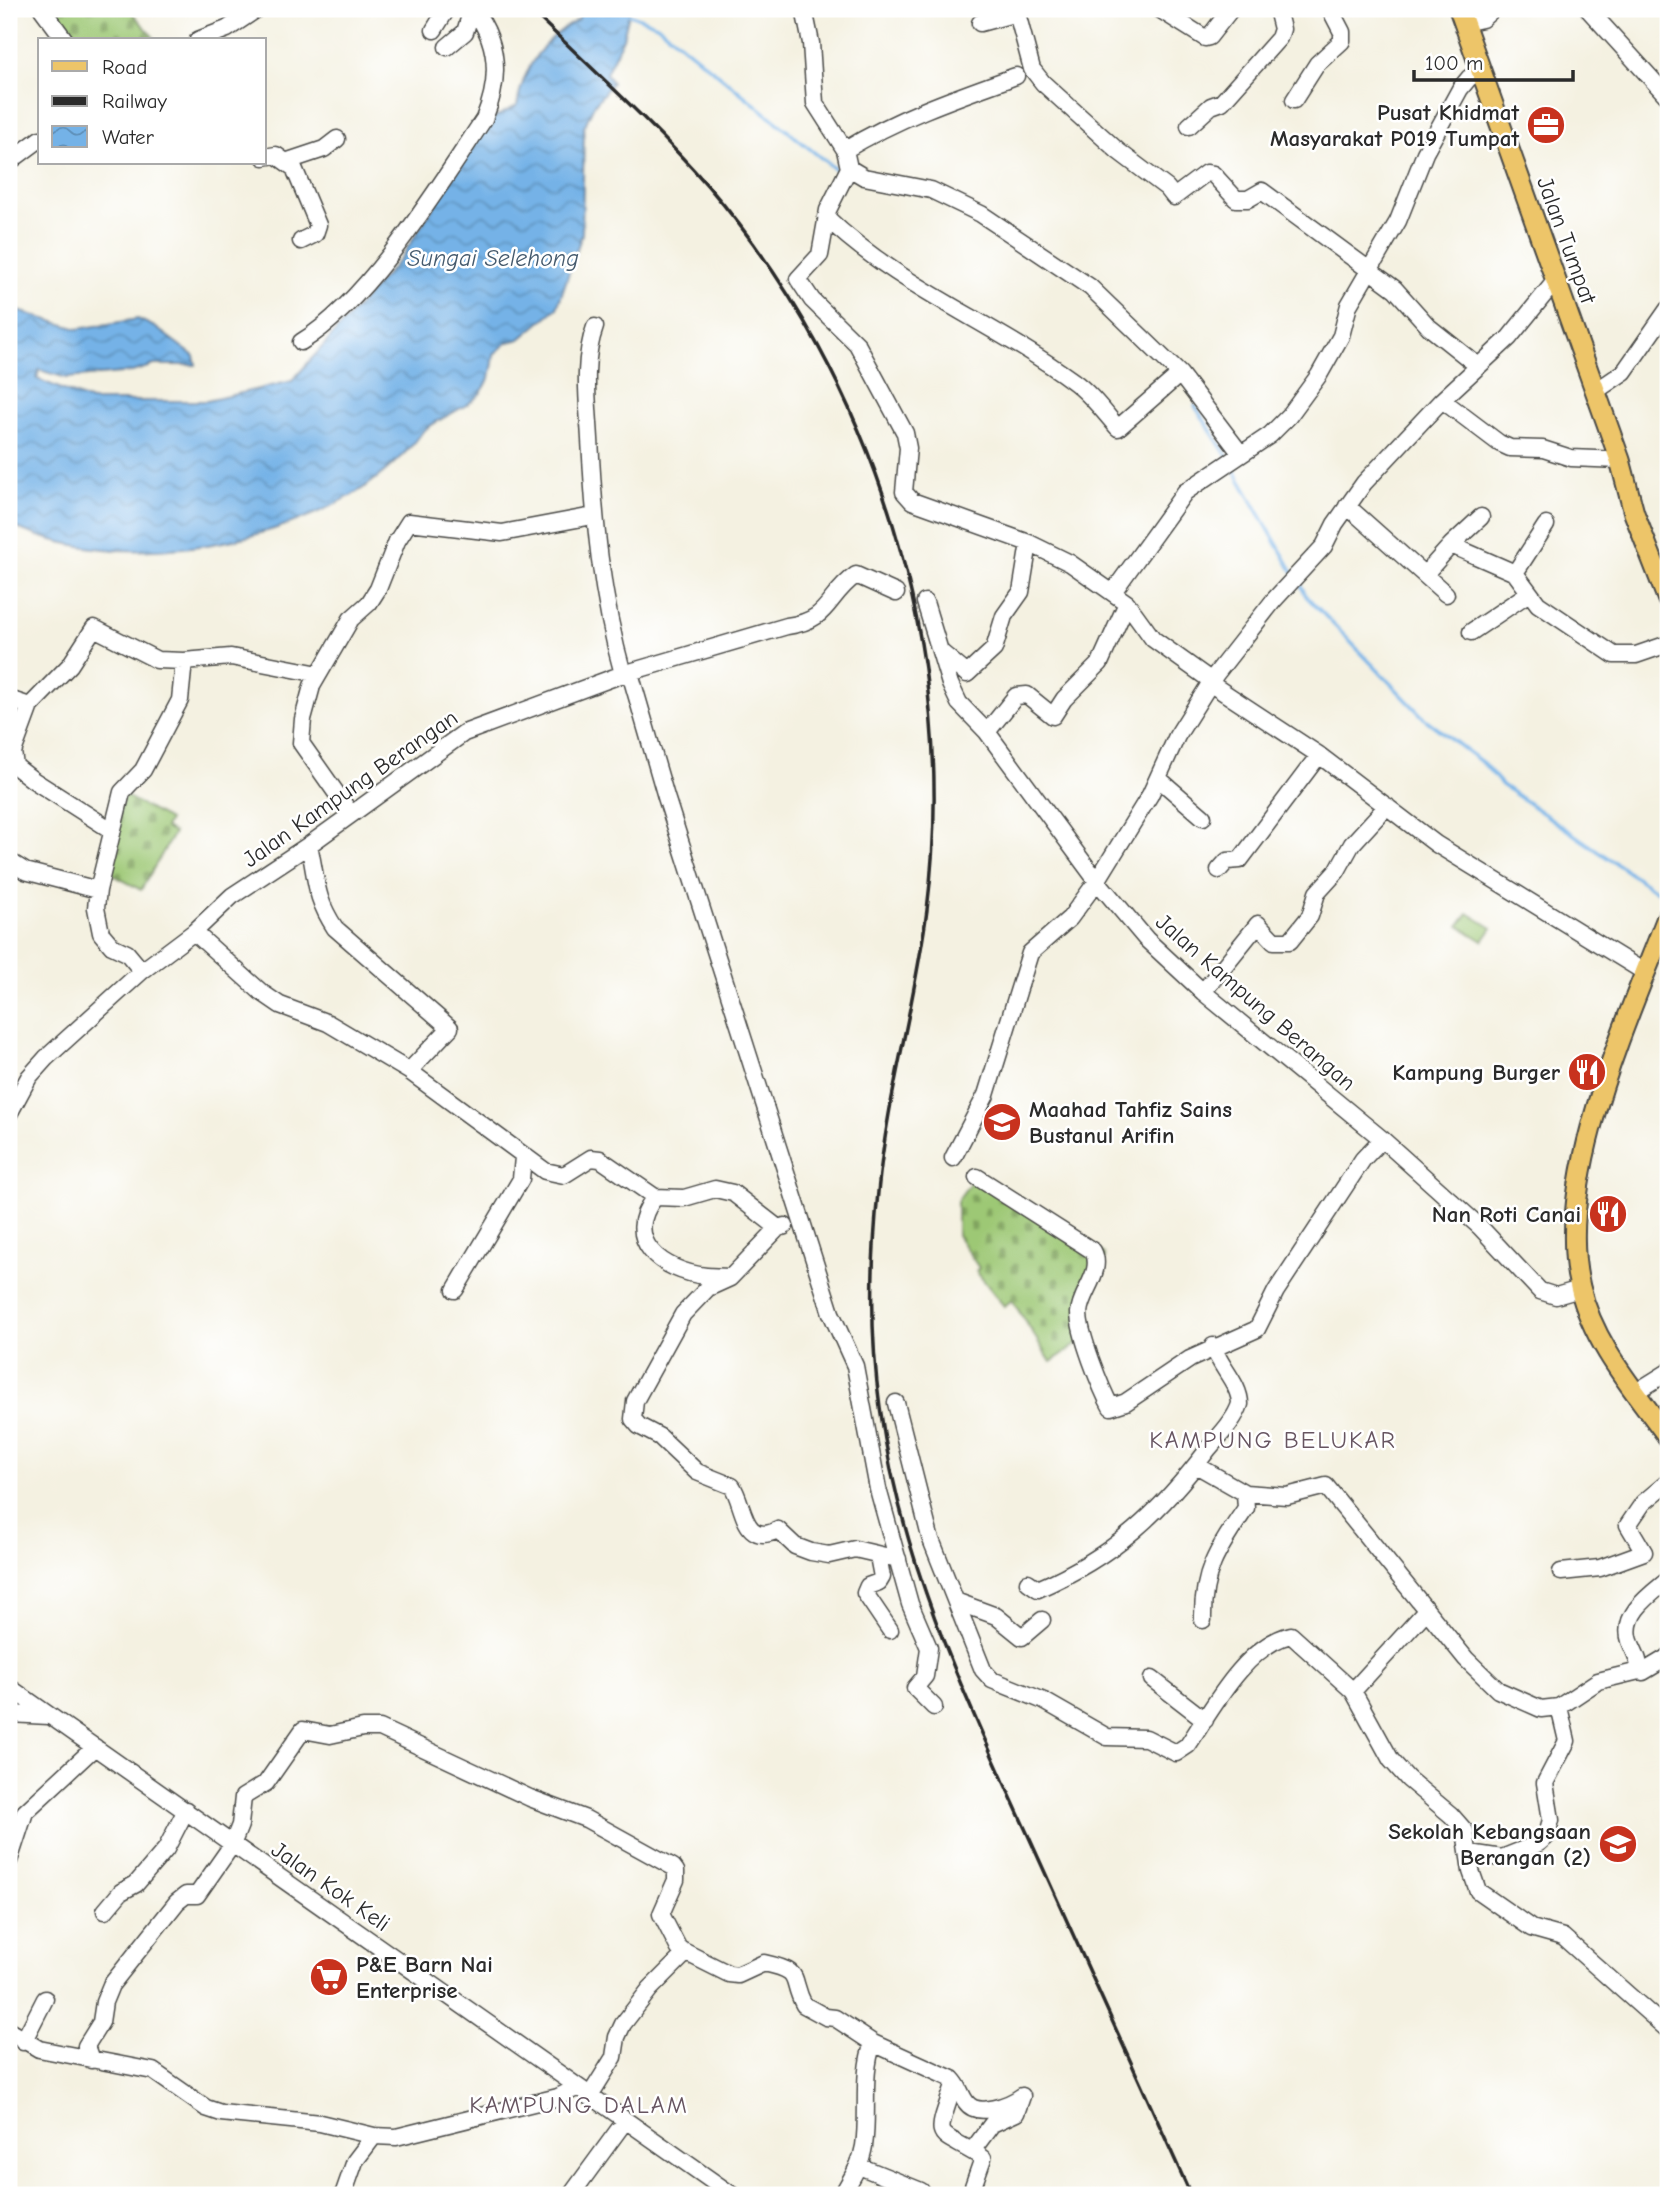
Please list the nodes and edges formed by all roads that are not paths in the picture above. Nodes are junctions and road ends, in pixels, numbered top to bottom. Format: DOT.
graph roads {
  1 [pos="42,9"];
  2 [pos="257,9"];
  3 [pos="447,9"];
  4 [pos="472,9"];
  5 [pos="804,9"];
  6 [pos="1159,9"];
  7 [pos="1231,9"];
  8 [pos="1277,9"];
  9 [pos="1330,9"];
  10 [pos="1493,9"];
  11 [pos="1588,9"];
  12 [pos="1461,16"];
  13 [pos="980,23"];
  14 [pos="434,30"];
  15 [pos="64,38"];
  16 [pos="203,38"];
  17 [pos="447,47"];
  18 [pos="1481,71"];
  19 [pos="1016,76"];
  20 [pos="1668,97"];
  21 [pos="1294,100"];
  22 [pos="1189,126"];
  23 [pos="337,139"];
  24 [pos="38,140"];
  25 [pos="845,150"];
  26 [pos="266,156"];
  27 [pos="288,161"];
  28 [pos="9,162"];
  29 [pos="846,173"];
  30 [pos="826,217"];
  31 [pos="301,242"];
  32 [pos="1370,270"];
  33 [pos="1556,280"];
  34 [pos="1668,312"];
  35 [pos="596,327"];
  36 [pos="301,342"];
  37 [pos="1478,366"];
  38 [pos="1180,374"];
  39 [pos="1595,391"];
  40 [pos="1442,400"];
  41 [pos="1241,454"];
  42 [pos="1620,460"];
  43 [pos="1630,488"];
  44 [pos="1347,506"];
  45 [pos="593,516"];
  46 [pos="1481,517"];
  47 [pos="1546,525"];
  48 [pos="1028,543"];
  49 [pos="1451,545"];
  50 [pos="1668,570"];
  51 [pos="1426,573"];
  52 [pos="1515,573"];
  53 [pos="1113,592"];
  54 [pos="896,593"];
  55 [pos="1528,593"];
  56 [pos="1446,594"];
  57 [pos="1668,601"];
  58 [pos="925,603"];
  59 [pos="1127,603"];
  60 [pos="1471,632"];
  61 [pos="1668,644"];
  62 [pos="942,653"];
  63 [pos="184,661"];
  64 [pos="318,674"];
  65 [pos="626,674"];
  66 [pos="1211,684"];
  67 [pos="9,699"];
  68 [pos="30,706"];
  69 [pos="986,732"];
  70 [pos="1319,755"];
  71 [pos="1159,779"];
  72 [pos="1387,806"];
  73 [pos="351,814"];
  74 [pos="1203,817"];
  75 [pos="112,834"];
  76 [pos="309,845"];
  77 [pos="9,861"];
  78 [pos="1219,870"];
  79 [pos="1097,881"];
  80 [pos="98,890"];
  81 [pos="1668,915"];
  82 [pos="194,932"];
  83 [pos="142,971"];
  84 [pos="1646,973"];
  85 [pos="1203,992"];
  86 [pos="409,1071"];
  87 [pos="9,1114"];
  88 [pos="1382,1139"];
  89 [pos="523,1157"];
  90 [pos="953,1158"];
  91 [pos="977,1177"];
  92 [pos="655,1197"];
  93 [pos="801,1219"];
  94 [pos="778,1228"];
  95 [pos="730,1278"];
  96 [pos="1580,1289"];
  97 [pos="456,1290"];
  98 [pos="1213,1346"];
  99 [pos="1668,1372"];
  100 [pos="1636,1392"];
  101 [pos="896,1403"];
  102 [pos="1668,1437"];
  103 [pos="1196,1465"];
  104 [pos="1668,1482"];
  105 [pos="1245,1493"];
  106 [pos="878,1556"];
  107 [pos="898,1559"];
  108 [pos="1561,1572"];
  109 [pos="1668,1580"];
  110 [pos="1028,1582"];
  111 [pos="958,1602"];
  112 [pos="1426,1611"];
  113 [pos="1042,1620"];
  114 [pos="1203,1620"];
  115 [pos="890,1630"];
  116 [pos="1668,1657"];
  117 [pos="1643,1672"];
  118 [pos="1152,1679"];
  119 [pos="9,1687"];
  120 [pos="1353,1691"];
  121 [pos="934,1707"];
  122 [pos="1559,1707"];
  123 [pos="9,1714"];
  124 [pos="51,1716"];
  125 [pos="1205,1720"];
  126 [pos="95,1747"];
  127 [pos="186,1810"];
  128 [pos="232,1845"];
  129 [pos="1470,1853"];
  130 [pos="9,1861"];
  131 [pos="105,1911"];
  132 [pos="686,1953"];
  133 [pos="45,1999"];
  134 [pos="1668,2030"];
  135 [pos="9,2031"];
  136 [pos="23,2042"];
  137 [pos="873,2043"];
  138 [pos="91,2060"];
  139 [pos="952,2079"];
  140 [pos="583,2092"];
  141 [pos="625,2121"];
  142 [pos="374,2136"];
  143 [pos="972,2151"];
  144 [pos="859,2166"];
  145 [pos="922,2191"];
  146 [pos="343,2195"];
  147 [pos="570,2195"];
  148 [pos="732,2195"];
  149 [pos="842,2195"];
  150 [pos="970,2195"];
  1 -- 15 [label="street"];
  2 -- 16 [label="street"];
  3 -- 14 [label="street"];
  4 -- 17 [label="street"];
  4 -- 36 [label="street"];
  5 -- 25 [label="street"];
  6 -- 7 [label="street"];
  8 -- 22 [label="street"];
  9 -- 21 [label="street"];
  10 -- 12 [label="street"];
  11 -- 20 [label="street"];
  12 -- 18 [label="main road, Jalan Tumpat"];
  13 -- 32 [label="street"];
  18 -- 32 [label="street"];
  18 -- 33 [label="main road, Jalan Tumpat"];
  19 -- 25 [label="street"];
  23 -- 27 [label="street"];
  24 -- 28 [label="street"];
  25 -- 29 [label="street"];
  26 -- 27 [label="street"];
  27 -- 31 [label="street"];
  29 -- 30 [label="street"];
  29 -- 38 [label="street"];
  30 -- 38 [label="street"];
  30 -- 48 [label="street"];
  32 -- 37 [label="street"];
  32 -- 41 [label="street"];
  33 -- 37 [label="street"];
  33 -- 39 [label="main road, Jalan Tumpat"];
  34 -- 39 [label="street"];
  35 -- 45 [label="street"];
  37 -- 40 [label="street"];
  38 -- 41 [label="street"];
  39 -- 42 [label="main road, Jalan Tumpat"];
  40 -- 42 [label="street"];
  40 -- 44 [label="street"];
  41 -- 53 [label="street"];
  42 -- 43 [label="main road, Jalan Tumpat"];
  43 -- 50 [label="main road, Jalan Tumpat"];
  43 -- 57 [label="main road, Jalan Tumpat"];
  44 -- 51 [label="street"];
  44 -- 66 [label="street"];
  45 -- 64 [label="street"];
  45 -- 65 [label="street"];
  46 -- 49 [label="street"];
  47 -- 52 [label="street"];
  48 -- 53 [label="street"];
  48 -- 62 [label="street"];
  49 -- 51 [label="street"];
  49 -- 52 [label="street"];
  51 -- 56 [label="street"];
  52 -- 55 [label="street"];
  53 -- 59 [label="street"];
  54 -- 65 [label="street, Jalan Kampung Berangan"];
  55 -- 60 [label="street"];
  55 -- 61 [label="street"];
  58 -- 62 [label="street, Jalan Kampung Berangan"];
  59 -- 66 [label="street"];
  59 -- 69 [label="street"];
  62 -- 69 [label="street, Jalan Kampung Berangan"];
  63 -- 64 [label="street"];
  63 -- 68 [label="street"];
  63 -- 75 [label="street"];
  64 -- 73 [label="street"];
  65 -- 73 [label="street, Jalan Kampung Berangan"];
  65 -- 93 [label="street"];
  66 -- 70 [label="street"];
  66 -- 71 [label="street"];
  67 -- 68 [label="street"];
  68 -- 75 [label="street"];
  69 -- 79 [label="street, Jalan Kampung Berangan"];
  70 -- 72 [label="street"];
  70 -- 78 [label="street"];
  71 -- 74 [label="street"];
  71 -- 79 [label="street"];
  72 -- 84 [label="street"];
  72 -- 85 [label="street"];
  73 -- 76 [label="street, Jalan Kampung Berangan"];
  75 -- 80 [label="street"];
  76 -- 82 [label="street, Jalan Kampung Berangan"];
  76 -- 86 [label="street"];
  77 -- 80 [label="street"];
  79 -- 85 [label="street, Jalan Kampung Berangan"];
  79 -- 90 [label="street"];
  80 -- 83 [label="street"];
  81 -- 84 [label="main road"];
  82 -- 83 [label="street, Jalan Kampung Berangan"];
  82 -- 86 [label="street"];
  83 -- 87 [label="street, Jalan Kampung Berangan"];
  84 -- 96 [label="main road"];
  85 -- 88 [label="street, Jalan Kampung Berangan"];
  86 -- 89 [label="street"];
  88 -- 96 [label="street, Jalan Kampung Berangan"];
  88 -- 98 [label="street"];
  89 -- 92 [label="street"];
  89 -- 97 [label="street"];
  91 -- 98 [label="street"];
  92 -- 94 [label="street"];
  92 -- 95 [label="street"];
  93 -- 94 [label="street"];
  93 -- 107 [label="street"];
  94 -- 95 [label="street"];
  95 -- 106 [label="street"];
  96 -- 100 [label="main road"];
  98 -- 103 [label="street"];
  99 -- 100 [label="street"];
  100 -- 102 [label="main road"];
  101 -- 111 [label="street"];
  103 -- 105 [label="street"];
  103 -- 110 [label="street"];
  104 -- 108 [label="street"];
  105 -- 112 [label="street"];
  105 -- 114 [label="street"];
  106 -- 107 [label="street"];
  106 -- 115 [label="street"];
  107 -- 121 [label="street"];
  109 -- 122 [label="street"];
  111 -- 113 [label="street"];
  111 -- 125 [label="street"];
  112 -- 120 [label="street"];
  112 -- 122 [label="street"];
  116 -- 117 [label="street"];
  118 -- 125 [label="street"];
  119 -- 124 [label="street, Jalan Kok Keli"];
  120 -- 125 [label="street"];
  120 -- 129 [label="street"];
  122 -- 129 [label="street"];
  123 -- 124 [label="street"];
  124 -- 126 [label="street, Jalan Kok Keli"];
  126 -- 127 [label="street, Jalan Kok Keli"];
  126 -- 130 [label="street"];
  127 -- 128 [label="street, Jalan Kok Keli"];
  127 -- 131 [label="street"];
  128 -- 132 [label="street"];
  128 -- 138 [label="street"];
  128 -- 140 [label="street, Jalan Kok Keli"];
  129 -- 134 [label="street"];
  132 -- 137 [label="street"];
  132 -- 140 [label="street"];
  133 -- 136 [label="street"];
  135 -- 136 [label="street"];
  136 -- 138 [label="street"];
  137 -- 139 [label="street"];
  137 -- 144 [label="street"];
  138 -- 142 [label="street"];
  139 -- 143 [label="street"];
  139 -- 143 [label="street"];
  140 -- 141 [label="street, Jalan Kok Keli"];
  140 -- 142 [label="street"];
  141 -- 147 [label="street"];
  141 -- 148 [label="street, Jalan Kok Keli"];
  142 -- 146 [label="street"];
  143 -- 150 [label="street"];
  144 -- 145 [label="street"];
  144 -- 149 [label="street"];
}
